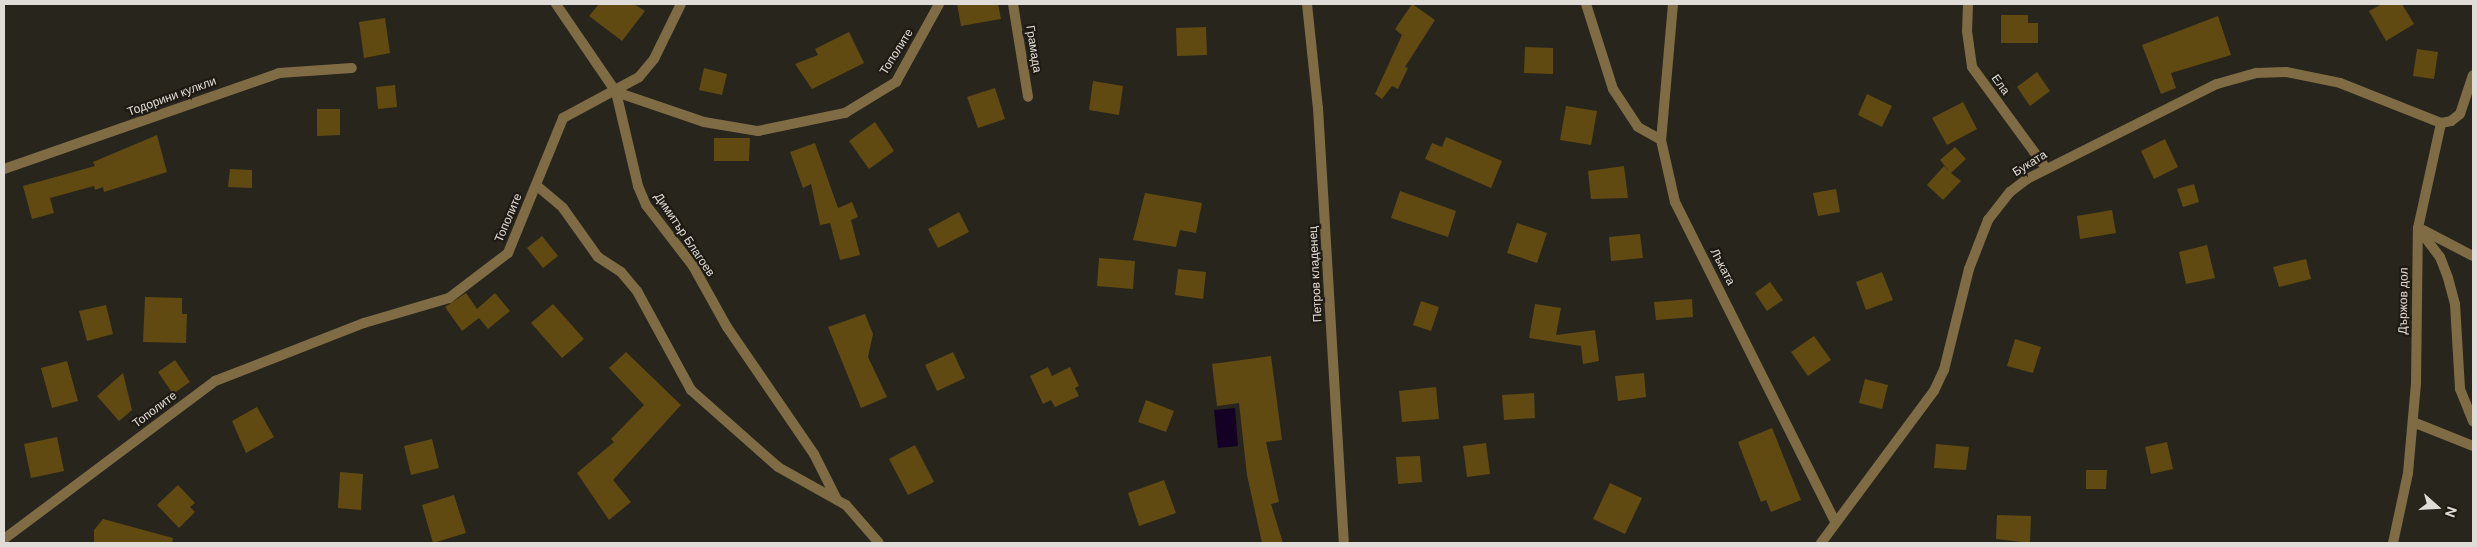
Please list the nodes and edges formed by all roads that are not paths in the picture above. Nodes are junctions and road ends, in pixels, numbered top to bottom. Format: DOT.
graph roads {
  1 [pos="556,4"];
  2 [pos="681,4"];
  3 [pos="939,4"];
  4 [pos="1013,4"];
  5 [pos="1307,4"];
  6 [pos="1586,4"];
  7 [pos="1673,4"];
  8 [pos="1968,4"];
  9 [pos="352,68"];
  10 [pos="2473,75"];
  11 [pos="616,92"];
  12 [pos="1028,98"];
  13 [pos="2441,123"];
  14 [pos="1661,140"];
  15 [pos="2046,168"];
  16 [pos="4,169"];
  17 [pos="536,185"];
  18 [pos="2418,228"];
  19 [pos="2473,256"];
  20 [pos="2413,422"];
  21 [pos="2473,422"];
  22 [pos="2473,446"];
  23 [pos="837,500"];
  24 [pos="1835,522"];
  25 [pos="4,539"];
  26 [pos="879,543"];
  27 [pos="1344,543"];
  28 [pos="1822,543"];
  29 [pos="2393,543"];
  1 -- 11 [label="street"];
  2 -- 11 [label="street"];
  3 -- 11 [label="street, Тополите"];
  4 -- 12 [label="street, Грамада"];
  5 -- 27 [label="street, Петров кладенец"];
  6 -- 14 [label="street"];
  7 -- 14 [label="street, Лъката"];
  8 -- 15 [label="street, Ела"];
  9 -- 16 [label="street, Тодорини кулкли"];
  10 -- 13 [label="street"];
  11 -- 17 [label="street, Тополите"];
  11 -- 23 [label="street, Димитър Благоев"];
  13 -- 15 [label="street, Буката"];
  13 -- 18 [label="street, Държов дол"];
  14 -- 24 [label="street, Лъката"];
  15 -- 24 [label="street, Буката"];
  17 -- 23 [label="street, Димитър Благоев"];
  17 -- 25 [label="street, Тополите"];
  18 -- 19 [label="street"];
  18 -- 20 [label="street, Държов дол"];
  18 -- 21 [label="street"];
  20 -- 22 [label="street"];
  20 -- 29 [label="street, Държов дол"];
  23 -- 26 [label="street, Димитър Благоев"];
  24 -- 28 [label="street, Буката"];
}
